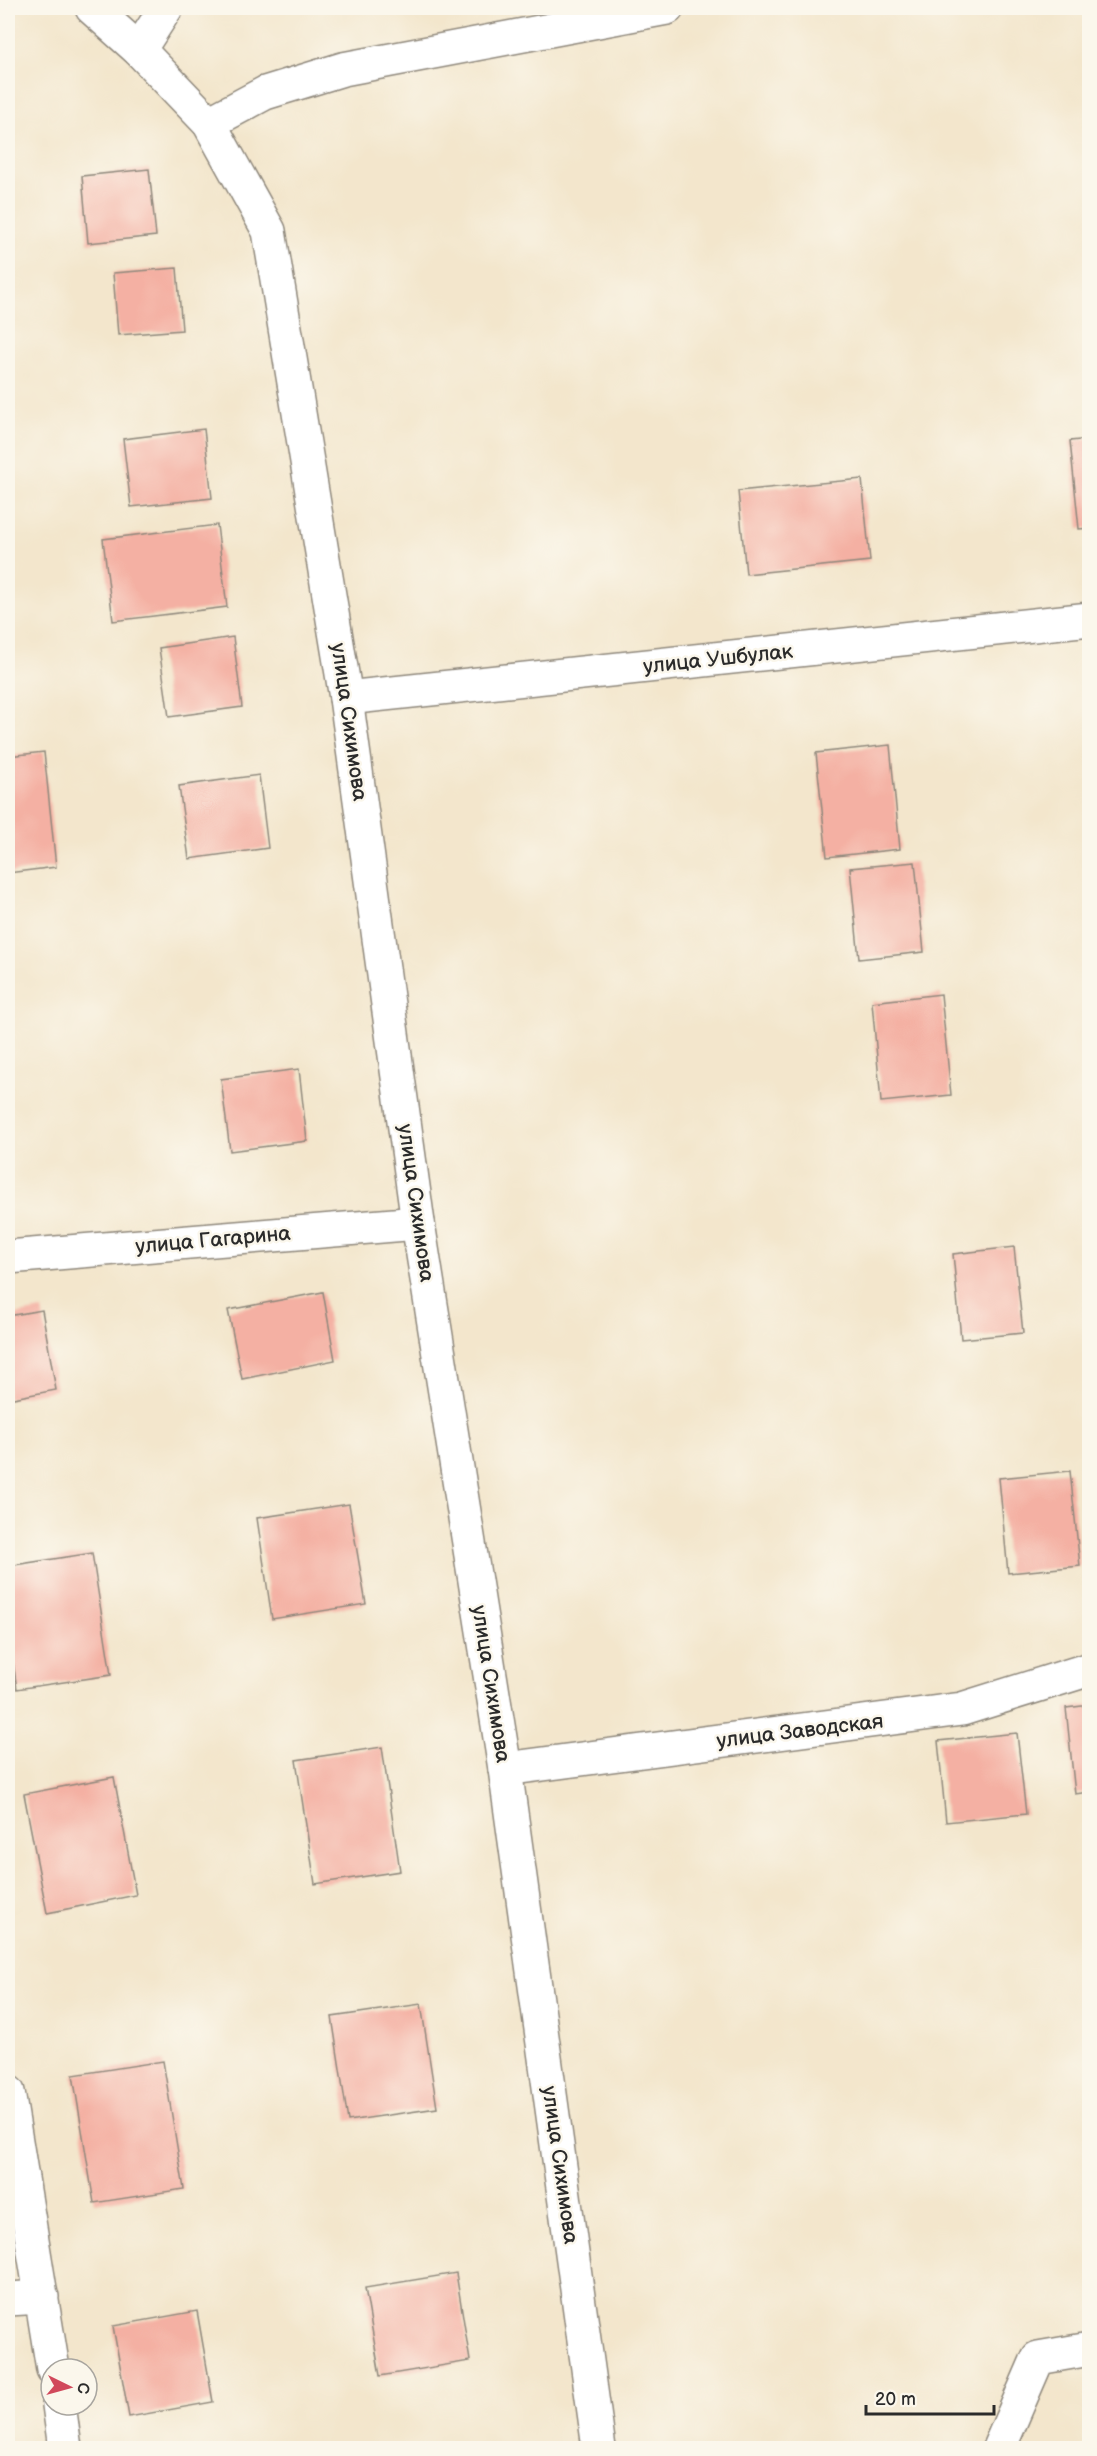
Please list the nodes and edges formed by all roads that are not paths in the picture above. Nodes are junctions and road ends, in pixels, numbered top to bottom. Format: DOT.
graph roads {
  1 [pos="92,8"];
  2 [pos="166,8"];
  3 [pos="667,8"];
  4 [pos="139,50"];
  5 [pos="209,123"];
  6 [pos="1089,620"];
  7 [pos="346,698"];
  8 [pos="418,1223"];
  9 [pos="8,1257"];
  10 [pos="1089,1670"];
  11 [pos="505,1769"];
  12 [pos="8,2092"];
  13 [pos="42,2297"];
  14 [pos="8,2299"];
  15 [pos="1089,2349"];
  16 [pos="51,2357"];
  17 [pos="60,2417"];
  18 [pos="65,2448"];
  19 [pos="599,2448"];
  20 [pos="999,2448"];
  1 -- 4 [label="street, улица Сихимова"];
  2 -- 4 [label="street"];
  3 -- 5 [label="street"];
  4 -- 5 [label="street, улица Сихимова"];
  5 -- 7 [label="street, улица Сихимова"];
  6 -- 7 [label="street, улица Ушбулак"];
  7 -- 8 [label="street, улица Сихимова"];
  8 -- 9 [label="street, улица Гагарина"];
  8 -- 11 [label="street, улица Сихимова"];
  10 -- 11 [label="street, улица Заводская"];
  11 -- 19 [label="street, улица Сихимова"];
  12 -- 13 [label="street"];
  13 -- 14 [label="street"];
  13 -- 16 [label="street"];
  15 -- 20 [label="street"];
  17 -- 18 [label="street"];
}
